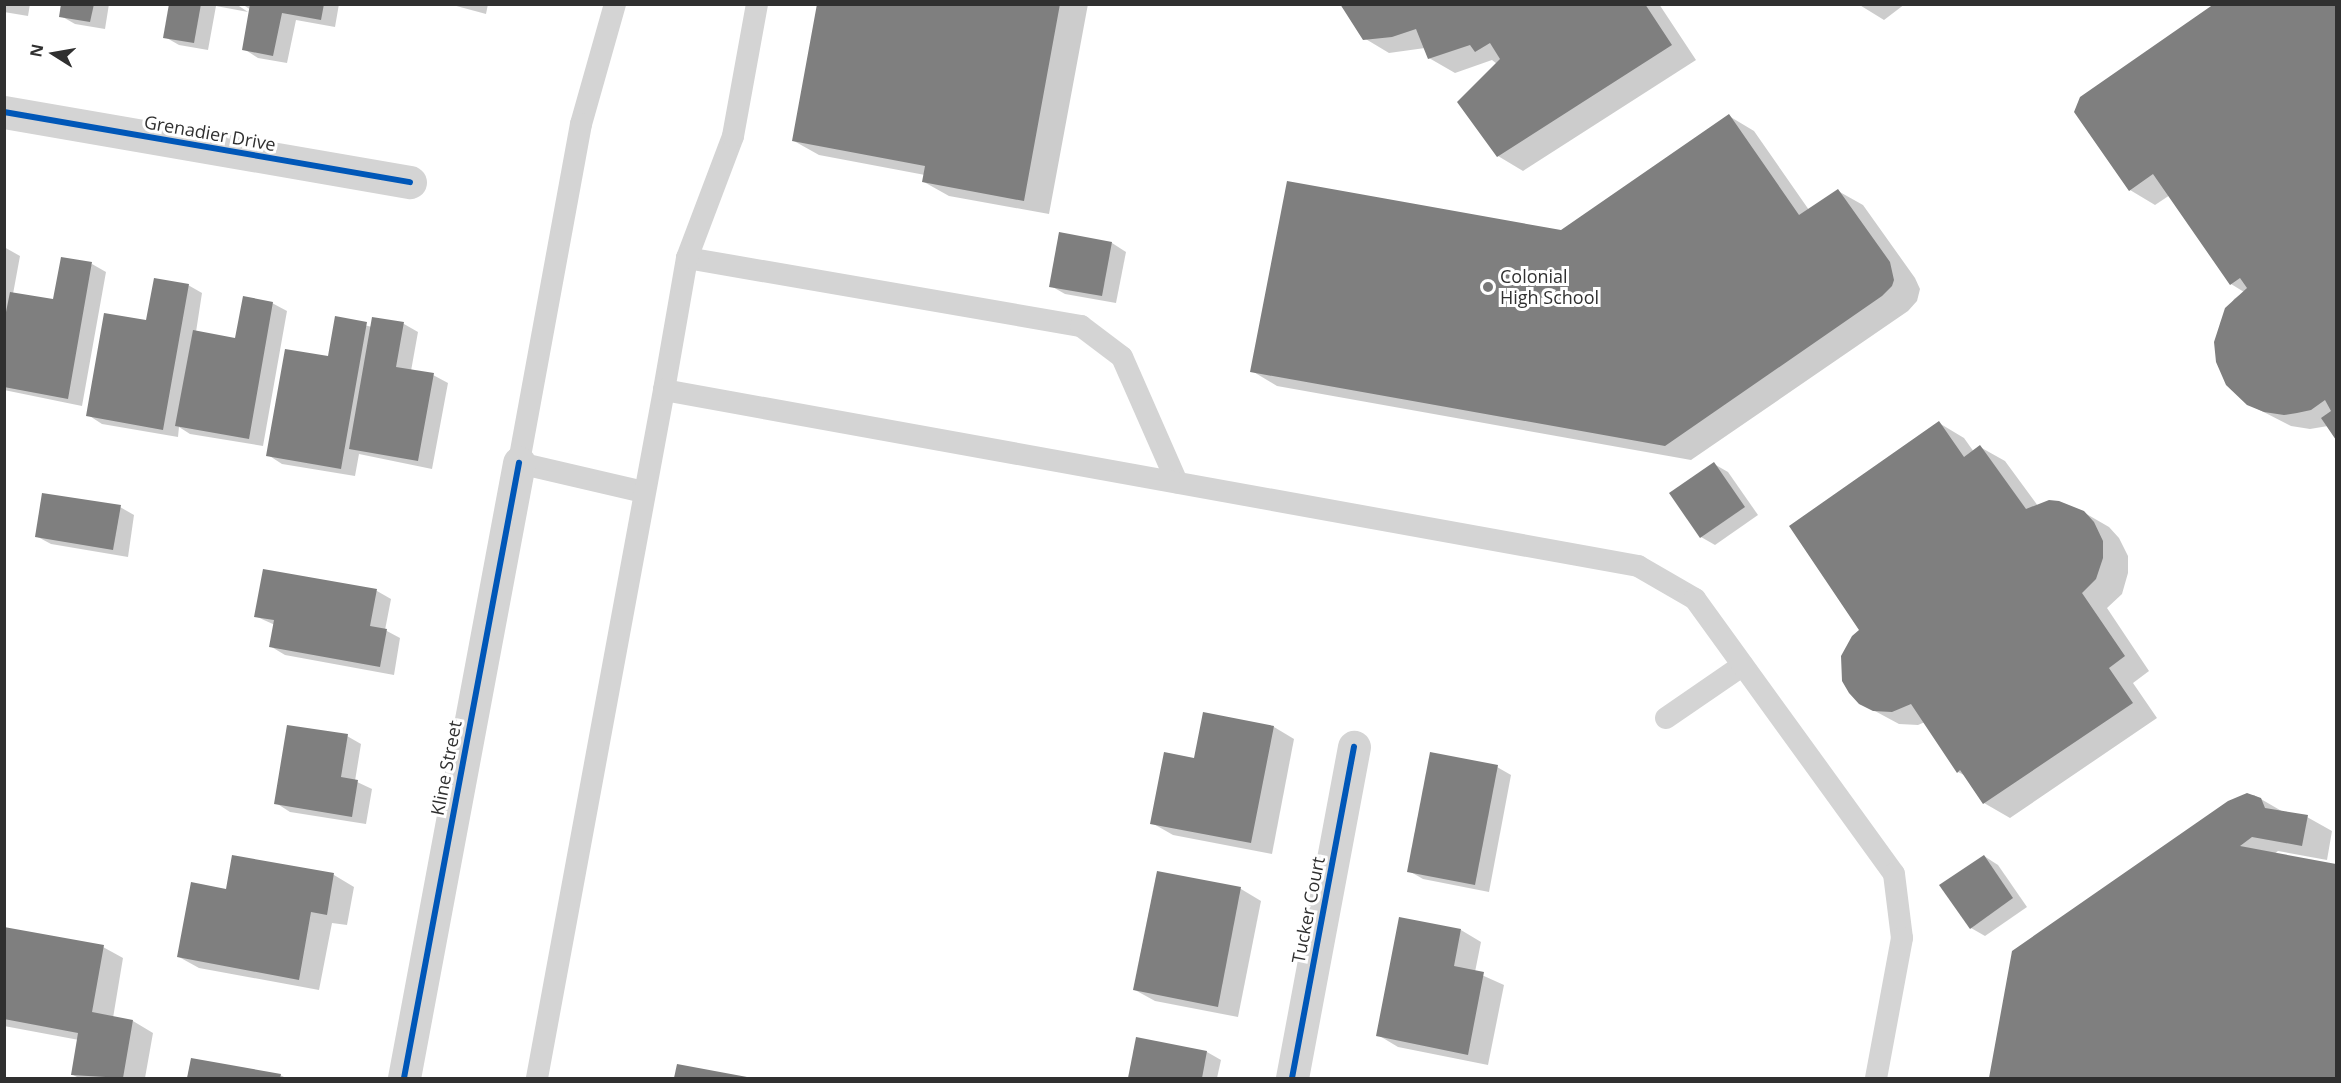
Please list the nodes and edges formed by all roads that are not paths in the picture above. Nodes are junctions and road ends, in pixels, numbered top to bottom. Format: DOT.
graph roads {
  1 [pos="615,4"];
  2 [pos="758,4"];
  3 [pos="4,112"];
  4 [pos="410,182"];
  5 [pos="687,258"];
  6 [pos="664,390"];
  7 [pos="519,463"];
  8 [pos="1178,482"];
  9 [pos="644,492"];
  10 [pos="1743,665"];
  11 [pos="1666,718"];
  12 [pos="1354,747"];
  13 [pos="404,1078"];
  14 [pos="537,1078"];
  15 [pos="1292,1078"];
  16 [pos="1876,1078"];
  1 -- 7 [label="lane"];
  2 -- 5 [label="lane"];
  3 -- 4 [label="street, Grenadier Drive"];
  5 -- 6 [label="lane"];
  5 -- 8 [label="lane"];
  6 -- 8 [label="lane"];
  6 -- 9 [label="lane"];
  7 -- 9 [label="lane"];
  7 -- 13 [label="street, Kline Street"];
  8 -- 10 [label="lane"];
  9 -- 14 [label="lane"];
  10 -- 11 [label="lane"];
  10 -- 16 [label="lane"];
  12 -- 15 [label="street, Tucker Court"];
}
